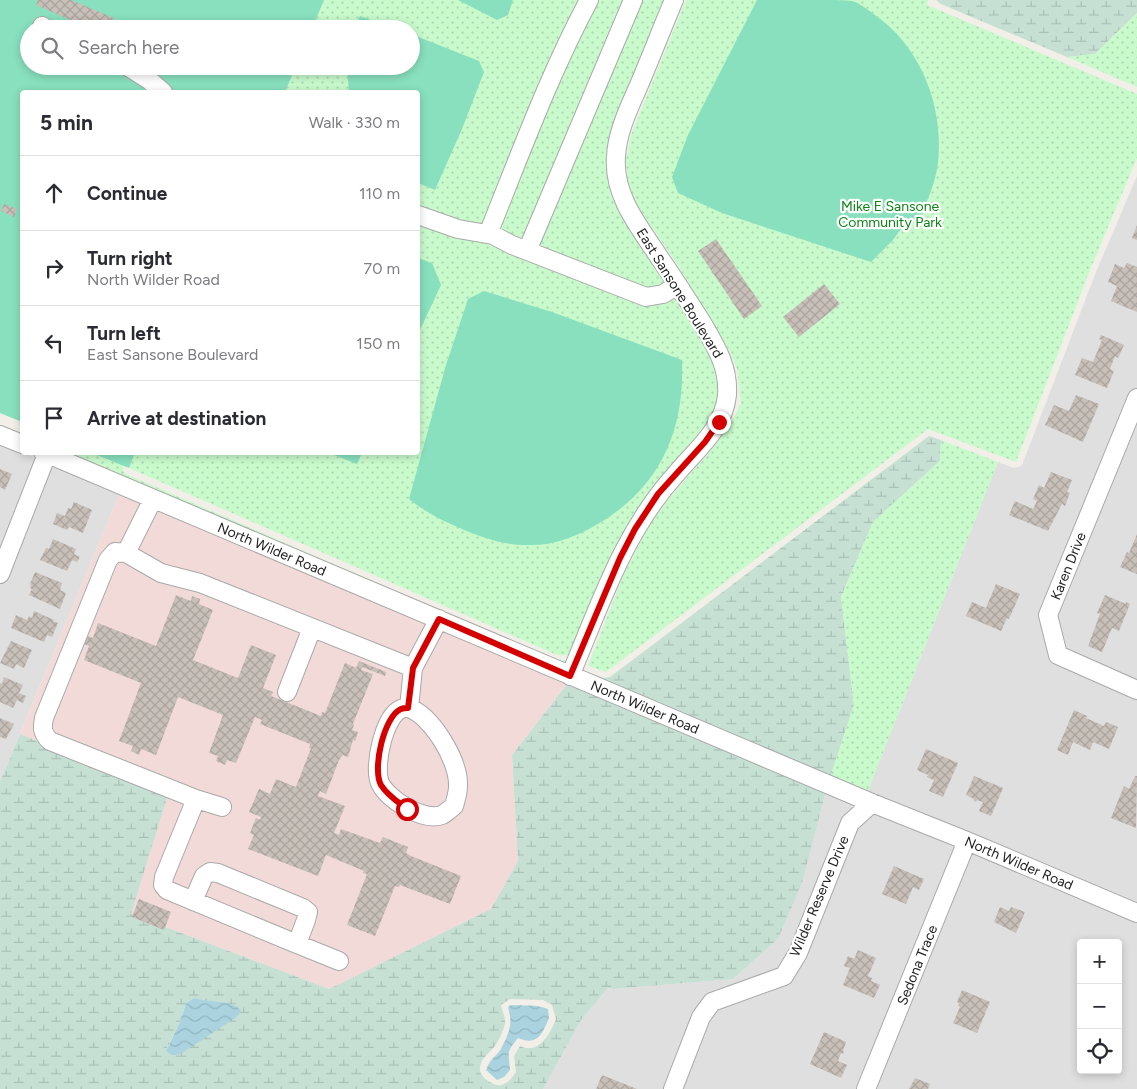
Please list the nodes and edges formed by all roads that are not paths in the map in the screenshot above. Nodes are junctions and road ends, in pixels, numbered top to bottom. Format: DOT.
graph roads {
  1 [pos="589,0"];
  2 [pos="633,0"];
  3 [pos="674,0"];
  4 [pos="141,75"];
  5 [pos="161,90"];
  6 [pos="420,216"];
  7 [pos="493,235"];
  8 [pos="527,251"];
  9 [pos="678,285"];
  10 [pos="1137,398"];
  11 [pos="0,435"];
  12 [pos="20,443"];
  13 [pos="44,455"];
  14 [pos="50,455"];
  15 [pos="153,498"];
  16 [pos="126,553"];
  17 [pos="0,574"];
  18 [pos="439,619"];
  19 [pos="312,628"];
  20 [pos="413,668"];
  21 [pos="570,676"];
  22 [pos="1137,690"];
  23 [pos="287,692"];
  24 [pos="408,708"];
  25 [pos="196,799"];
  26 [pos="872,804"];
  27 [pos="222,808"];
  28 [pos="968,840"];
  29 [pos="193,901"];
  30 [pos="1137,913"];
  31 [pos="296,944"];
  32 [pos="339,961"];
  33 [pos="672,1089"];
  34 [pos="866,1089"];
  1 -- 7 [label="street"];
  2 -- 8 [label="street"];
  3 -- 9 [label="street, East Sansone Boulevard"];
  4 -- 5 [label="street"];
  6 -- 7 [label="street"];
  7 -- 8 [label="street"];
  8 -- 9 [label="street"];
  9 -- 21 [label="street, East Sansone Boulevard"];
  10 -- 22 [label="street, Karen Drive"];
  11 -- 12 [label="street"];
  13 -- 17 [label="street"];
  14 -- 15 [label="street, North Wilder Road"];
  15 -- 16 [label="street"];
  15 -- 18 [label="street, North Wilder Road"];
  16 -- 19 [label="street"];
  16 -- 25 [label="street"];
  18 -- 20 [label="street"];
  18 -- 21 [label="street, North Wilder Road"];
  19 -- 20 [label="street"];
  19 -- 23 [label="street"];
  20 -- 24 [label="street"];
  21 -- 26 [label="street, North Wilder Road"];
  24 -- 24 [label="street"];
  25 -- 27 [label="street"];
  25 -- 29 [label="street"];
  26 -- 28 [label="street, North Wilder Road"];
  26 -- 33 [label="street, Wilder Reserve Drive"];
  28 -- 30 [label="street, North Wilder Road"];
  28 -- 34 [label="street, Sedona Trace"];
  29 -- 31 [label="street"];
  29 -- 31 [label="street"];
  31 -- 32 [label="street"];
}
